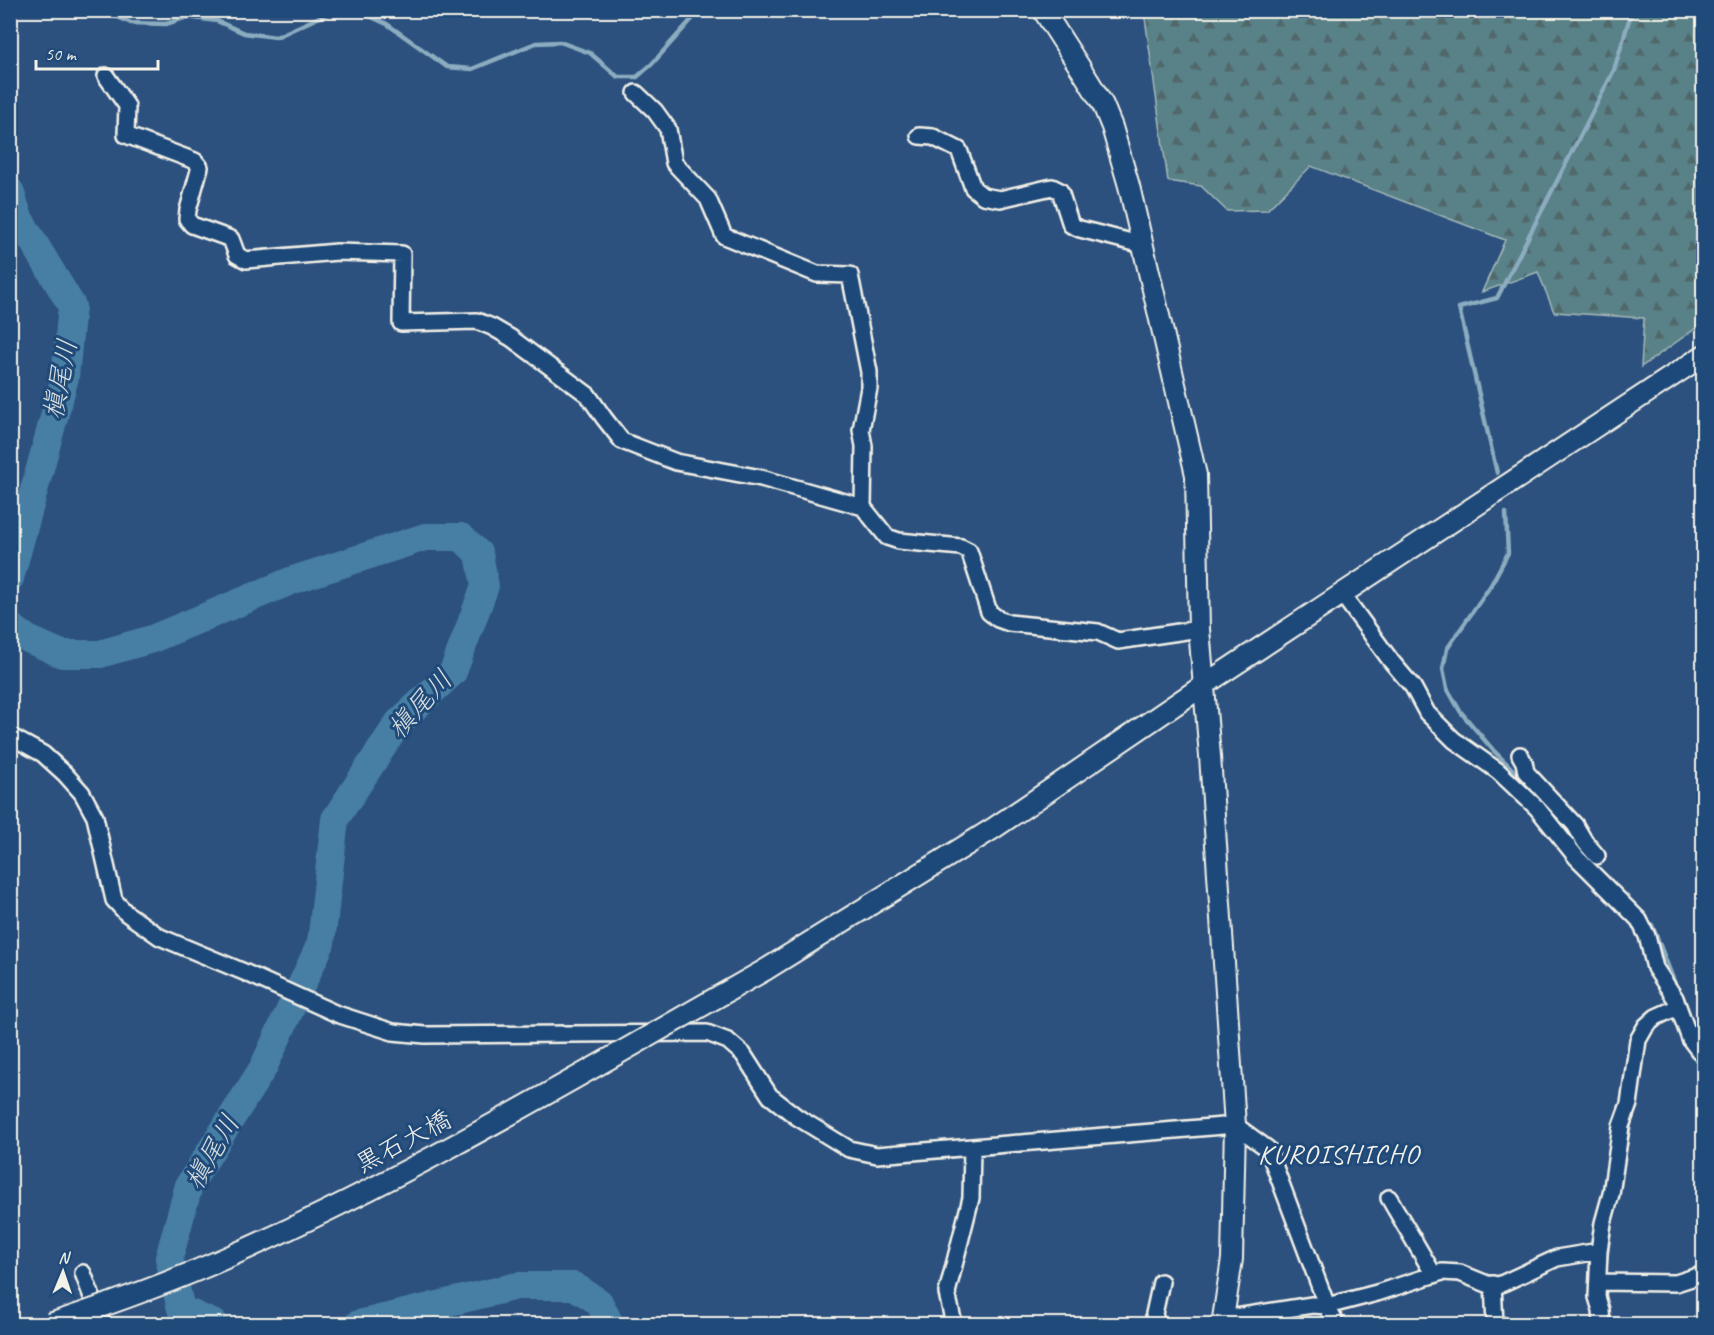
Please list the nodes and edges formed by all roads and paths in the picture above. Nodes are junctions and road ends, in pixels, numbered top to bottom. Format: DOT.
graph roads {
  1 [pos="1043,10"];
  2 [pos="106,76"];
  3 [pos="636,93"];
  4 [pos="919,136"];
  5 [pos="1143,245"];
  6 [pos="1704,355"];
  7 [pos="863,507"];
  8 [pos="1342,594"];
  9 [pos="1199,629"];
  10 [pos="1204,685"];
  11 [pos="10,736"];
  12 [pos="1520,755"];
  13 [pos="1581,835"];
  14 [pos="1567,846"];
  15 [pos="1597,856"];
  16 [pos="1678,1007"];
  17 [pos="1704,1052"];
  18 [pos="1235,1125"];
  19 [pos="972,1147"];
  20 [pos="1389,1198"];
  21 [pos="1599,1251"];
  22 [pos="83,1273"];
  23 [pos="1704,1274"];
  24 [pos="1434,1275"];
  25 [pos="1161,1282"];
  26 [pos="1598,1282"];
  27 [pos="1494,1284"];
  28 [pos="1328,1306"];
  29 [pos="1222,1322"];
  30 [pos="50,1324"];
  31 [pos="102,1324"];
  32 [pos="954,1324"];
  33 [pos="1157,1324"];
  34 [pos="1336,1324"];
  35 [pos="1495,1324"];
  36 [pos="1602,1324"];
  1 -- 5 [label="street"];
  2 -- 7 [label="street"];
  3 -- 7 [label="street"];
  4 -- 5 [label="street"];
  5 -- 9 [label="street"];
  6 -- 8 [label="street, 黒石大橋"];
  7 -- 9 [label="street"];
  8 -- 10 [label="street, 黒石大橋"];
  8 -- 14 [label="street"];
  9 -- 10 [label="street"];
  10 -- 18 [label="street"];
  10 -- 30 [label="street, 黒石大橋, bridge"];
  11 -- 19 [label="street"];
  12 -- 13 [label="street"];
  13 -- 14 [label="street"];
  13 -- 15 [label="street"];
  14 -- 16 [label="street"];
  16 -- 17 [label="street"];
  16 -- 21 [label="street"];
  18 -- 19 [label="street"];
  18 -- 28 [label="street"];
  18 -- 29 [label="street"];
  19 -- 32 [label="street"];
  20 -- 24 [label="street"];
  21 -- 26 [label="street"];
  21 -- 27 [label="street"];
  22 -- 31 [label="street"];
  23 -- 26 [label="street"];
  24 -- 27 [label="street"];
  24 -- 28 [label="street"];
  25 -- 33 [label="street"];
  26 -- 36 [label="street"];
  27 -- 35 [label="street"];
  28 -- 29 [label="street"];
  28 -- 34 [label="street"];
}
